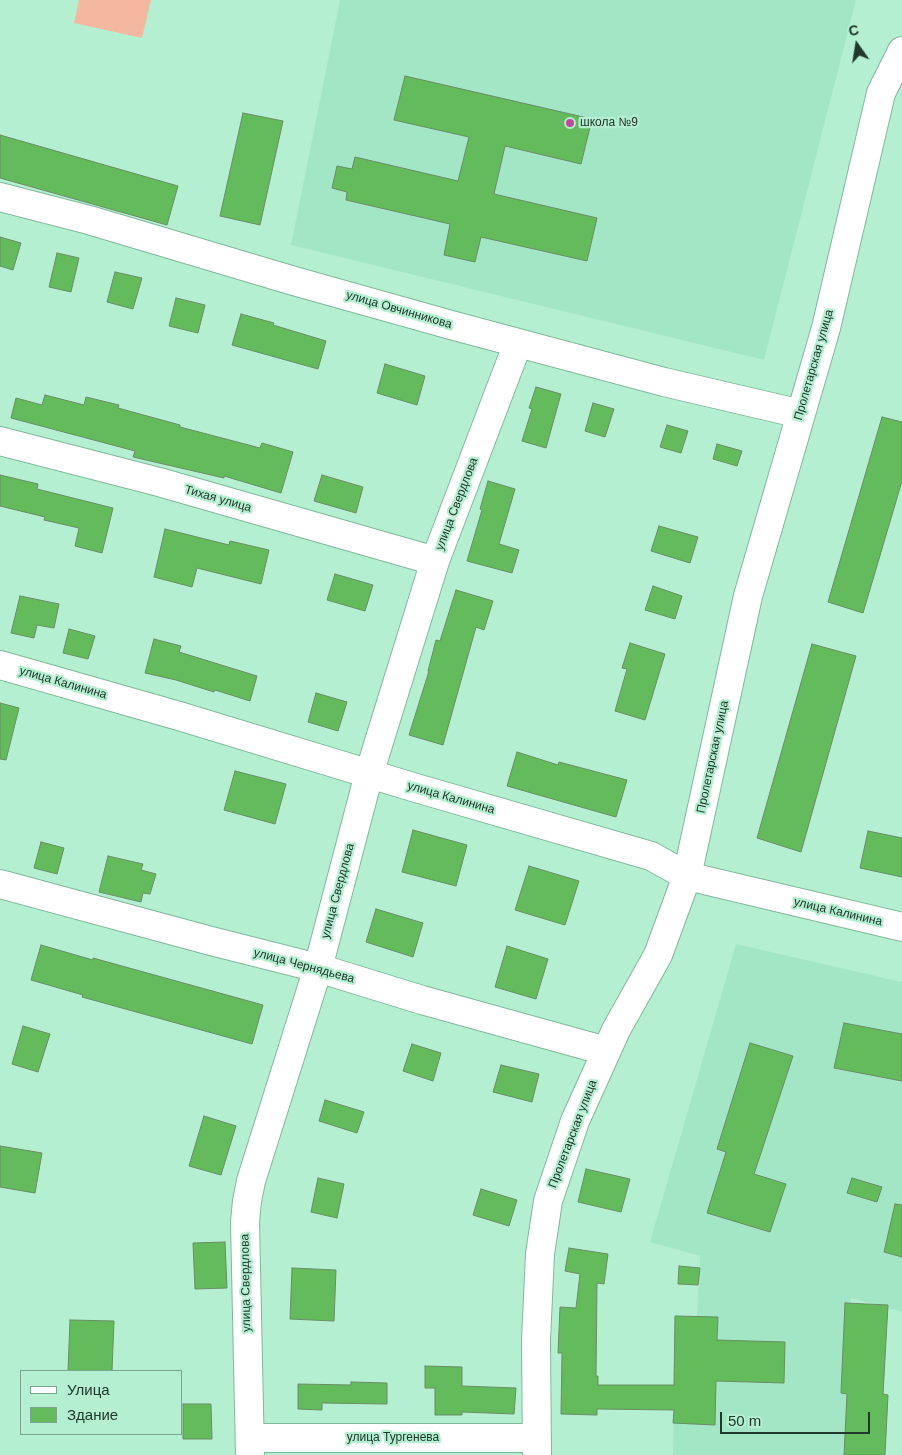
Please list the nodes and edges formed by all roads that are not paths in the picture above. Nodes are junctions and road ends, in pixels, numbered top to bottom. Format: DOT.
graph roads {
  1 [pos="902,51"];
  2 [pos="0,197"];
  3 [pos="518,343"];
  4 [pos="801,414"];
  5 [pos="0,441"];
  6 [pos="435,561"];
  7 [pos="0,665"];
  8 [pos="369,774"];
  9 [pos="687,876"];
  10 [pos="0,884"];
  11 [pos="902,927"];
  12 [pos="318,968"];
  13 [pos="606,1052"];
  14 [pos="537,1446"];
  15 [pos="250,1447"];
  1 -- 4 [label="street, Пролетарская улица"];
  2 -- 3 [label="street, улица Овчинникова"];
  3 -- 4 [label="street, улица Овчинникова"];
  3 -- 6 [label="street, улица Свердлова"];
  4 -- 9 [label="street, Пролетарская улица"];
  5 -- 6 [label="street, Тихая улица"];
  6 -- 8 [label="street, улица Свердлова"];
  7 -- 8 [label="street, улица Калинина"];
  8 -- 9 [label="street, улица Калинина"];
  8 -- 12 [label="street, улица Свердлова"];
  9 -- 11 [label="street, улица Калинина"];
  9 -- 13 [label="street, Пролетарская улица"];
  10 -- 12 [label="street, улица Чернядьева"];
  12 -- 13 [label="street, улица Чернядьева"];
  12 -- 15 [label="street, улица Свердлова"];
  13 -- 14 [label="street, Пролетарская улица"];
  14 -- 15 [label="street, улица Тургенева"];
}
